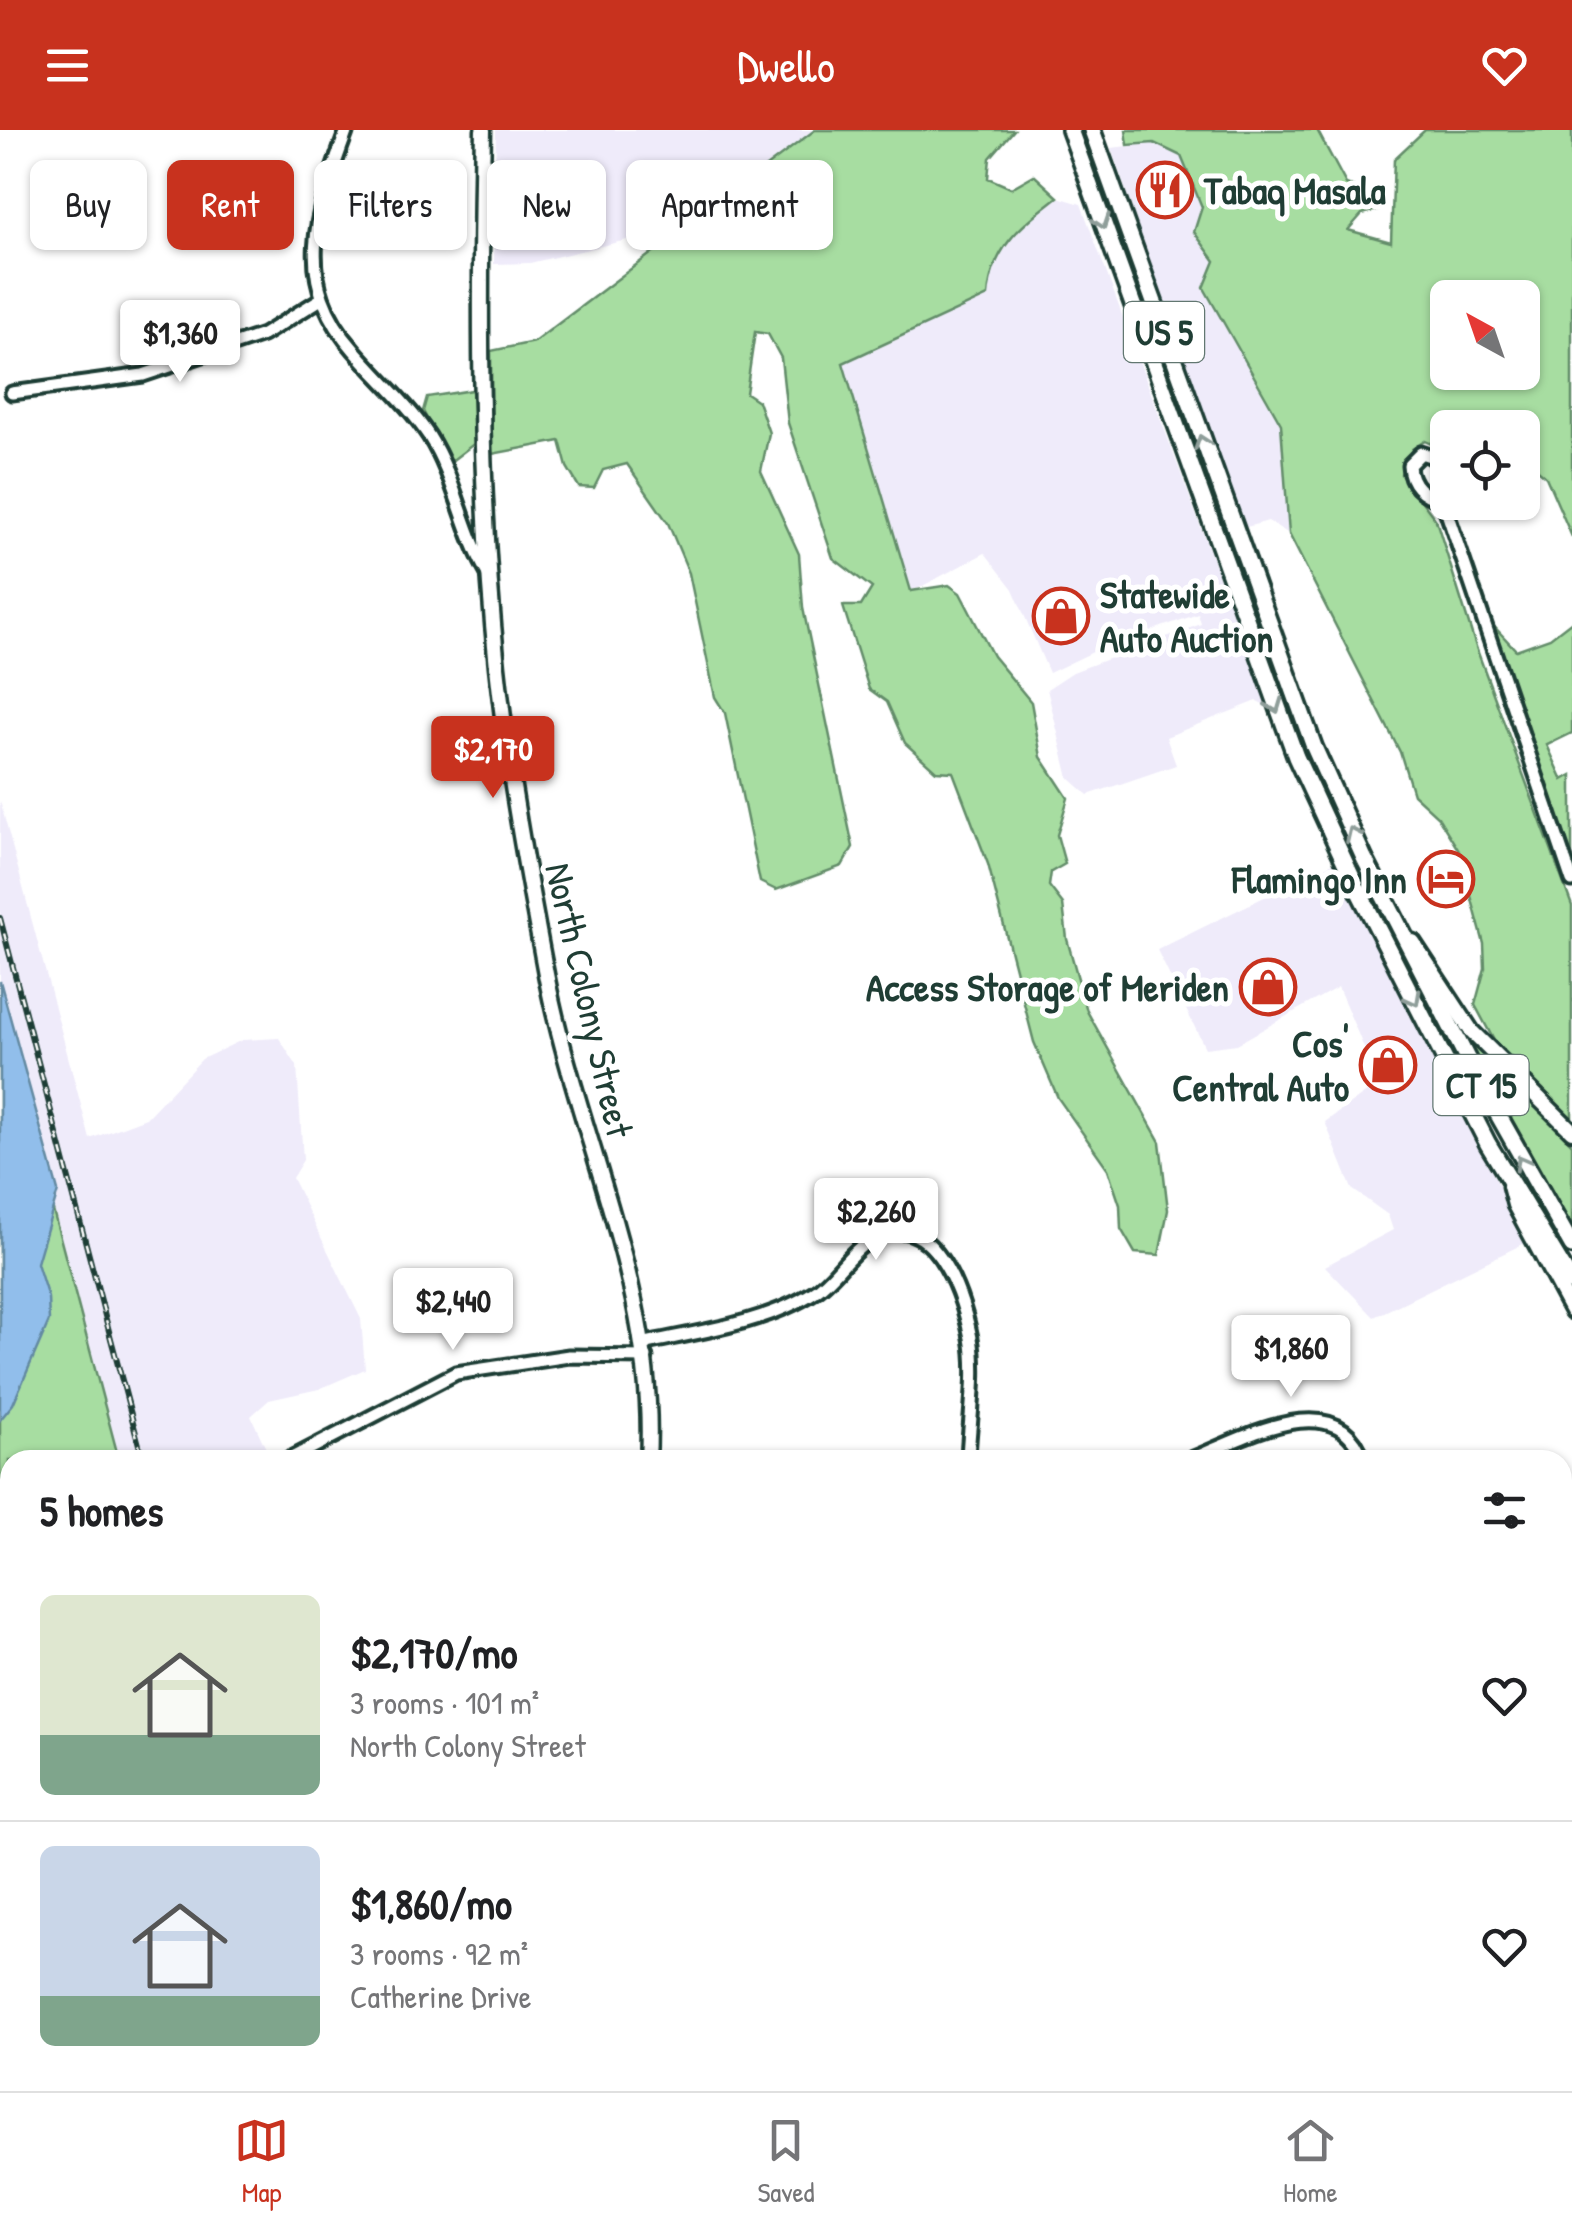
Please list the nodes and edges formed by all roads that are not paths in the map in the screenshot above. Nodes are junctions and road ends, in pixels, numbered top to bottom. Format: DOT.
graph roads {
  1 [pos="346,130"];
  2 [pos="483,130"];
  3 [pos="1070,130"];
  4 [pos="1092,130"];
  5 [pos="322,299"];
  6 [pos="12,393"];
  7 [pos="1449,520"];
  8 [pos="1248,569"];
  9 [pos="489,576"];
  10 [pos="1228,577"];
  11 [pos="1572,881"];
  12 [pos="1396,921"];
  13 [pos="1572,1132"];
  14 [pos="1509,1180"];
  15 [pos="1572,1246"];
  16 [pos="1572,1282"];
  17 [pos="1572,1311"];
  18 [pos="646,1350"];
  19 [pos="307,1450"];
  20 [pos="648,1450"];
  21 [pos="968,1450"];
  22 [pos="1215,1450"];
  23 [pos="1360,1450"];
  1 -- 5 [label="street"];
  2 -- 9 [label="main road, North Colony Street"];
  3 -- 10 [label="highway, US 5, one-way"];
  8 -- 4 [label="highway, US 5, one-way"];
  5 -- 6 [label="street"];
  5 -- 9 [label="street"];
  7 -- 11 [label="street"];
  8 -- 10 [label="highway"];
  12 -- 8 [label="highway, US 5, one-way"];
  9 -- 18 [label="main road, North Colony Street"];
  10 -- 14 [label="highway, US 5, one-way"];
  12 -- 13 [label="main road, US 5"];
  15 -- 12 [label="highway, CT 15, one-way"];
  14 -- 16 [label="highway"];
  14 -- 17 [label="main road, US 5"];
  18 -- 19 [label="street"];
  18 -- 20 [label="main road, North Colony Street"];
  18 -- 21 [label="street"];
  22 -- 23 [label="street"];
}
